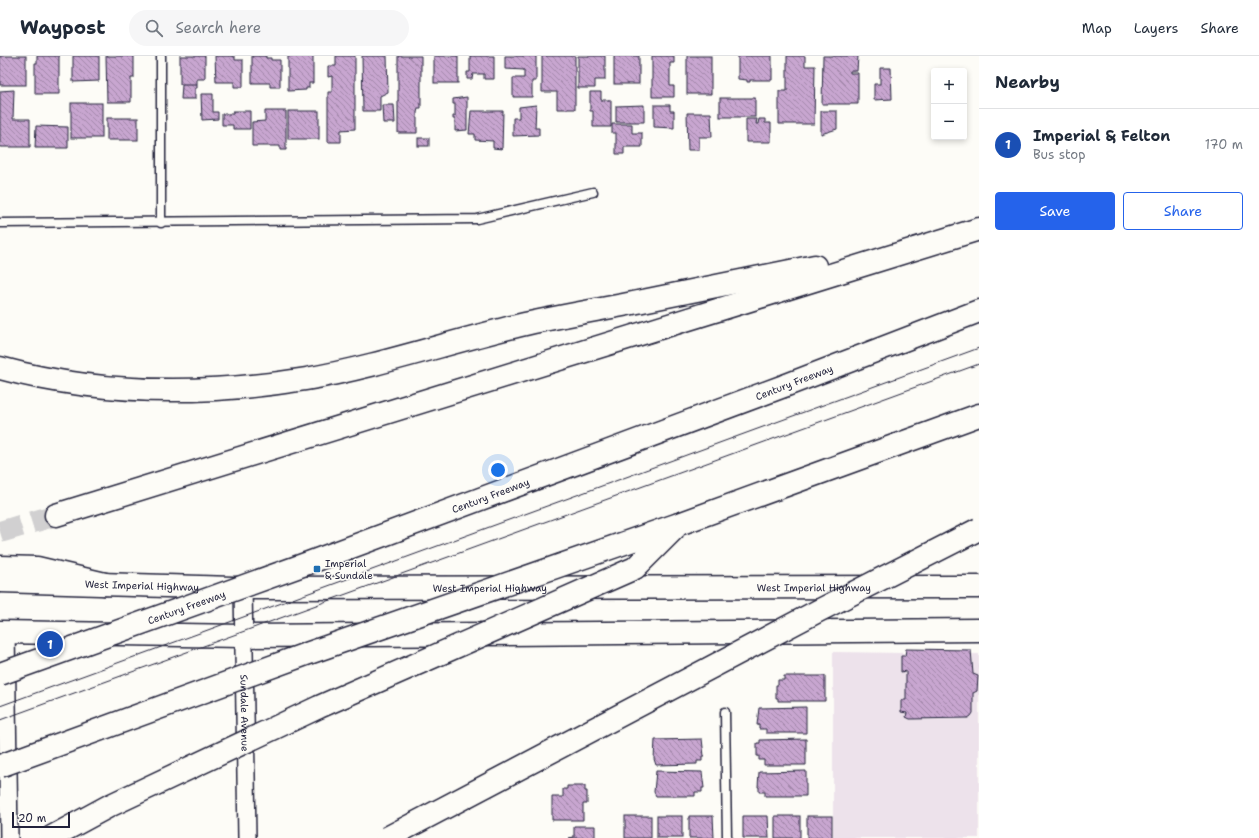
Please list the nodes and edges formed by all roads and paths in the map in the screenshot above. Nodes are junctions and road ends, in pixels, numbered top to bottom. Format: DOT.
graph roads {
  1 [pos="161,56"];
  2 [pos="593,192"];
  3 [pos="0,223"];
  4 [pos="161,223"];
  5 [pos="979,229"];
  6 [pos="932,243"];
  7 [pos="979,311"];
  8 [pos="0,368"];
  9 [pos="979,415"];
  10 [pos="56,515"];
  11 [pos="679,524"];
  12 [pos="979,529"];
  13 [pos="0,567"];
  14 [pos="0,581"];
  15 [pos="105,584"];
  16 [pos="979,587"];
  17 [pos="243,588"];
  18 [pos="979,630"];
  19 [pos="3,632"];
  20 [pos="242,636"];
  21 [pos="0,674"];
  22 [pos="725,712"];
  23 [pos="0,766"];
  24 [pos="9,838"];
  25 [pos="50,838"];
  26 [pos="247,838"];
  27 [pos="387,838"];
  28 [pos="727,838"];
  1 -- 4 [label="lane"];
  2 -- 4 [label="lane"];
  3 -- 4 [label="lane"];
  5 -- 6 [label="main road"];
  6 -- 8 [label="main road"];
  6 -- 10 [label="main road"];
  7 -- 21 [label="main road, Century Freeway, bridge"];
  9 -- 11 [label="main road"];
  11 -- 23 [label="main road, bridge"];
  11 -- 25 [label="main road, bridge"];
  12 -- 27 [label="main road, bridge"];
  13 -- 15 [label="main road"];
  14 -- 15 [label="main road, West Imperial Highway"];
  15 -- 17 [label="main road, West Imperial Highway"];
  16 -- 17 [label="main road, West Imperial Highway"];
  17 -- 20 [label="street, Sundale Avenue"];
  18 -- 20 [label="main road"];
  19 -- 20 [label="main road"];
  19 -- 24 [label="street"];
  20 -- 26 [label="street, Sundale Avenue"];
  22 -- 28 [label="lane"];
}
